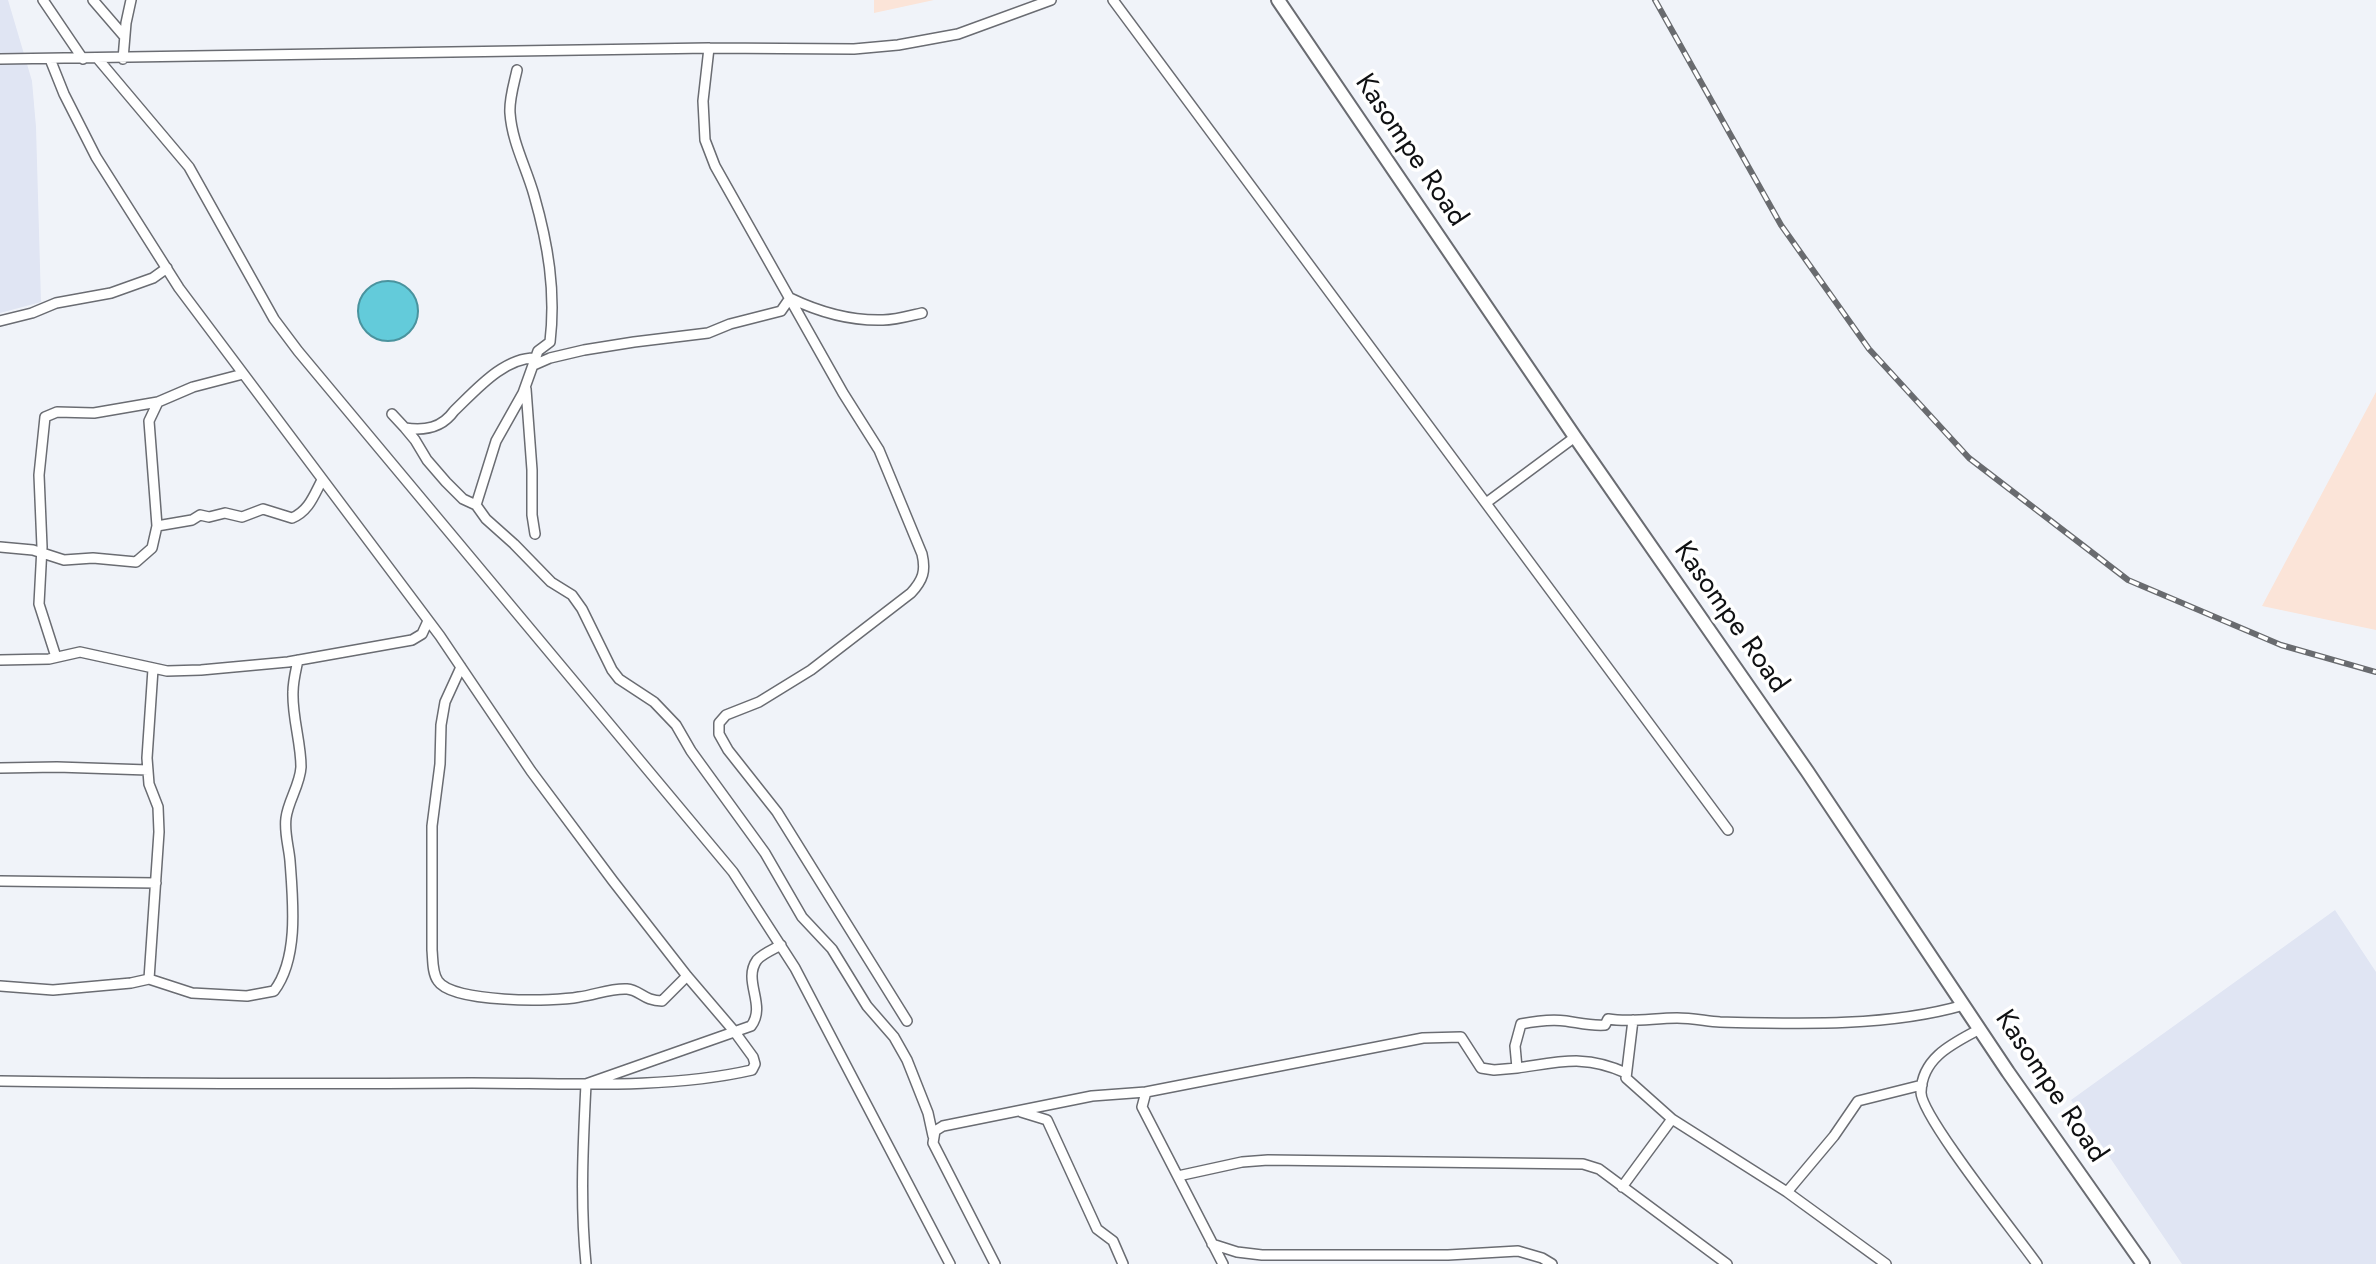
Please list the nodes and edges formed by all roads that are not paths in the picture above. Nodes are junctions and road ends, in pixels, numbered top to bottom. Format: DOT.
graph roads {
  1 [pos="43,0"];
  2 [pos="93,0"];
  3 [pos="131,0"];
  4 [pos="1051,0"];
  5 [pos="1113,0"];
  6 [pos="1278,0"];
  7 [pos="124,36"];
  8 [pos="709,48"];
  9 [pos="124,58"];
  10 [pos="0,59"];
  11 [pos="50,59"];
  12 [pos="83,59"];
  13 [pos="98,59"];
  14 [pos="517,70"];
  15 [pos="167,268"];
  16 [pos="790,298"];
  17 [pos="922,313"];
  18 [pos="0,321"];
  19 [pos="535,361"];
  20 [pos="243,374"];
  21 [pos="525,387"];
  22 [pos="158,402"];
  23 [pos="392,414"];
  24 [pos="405,428"];
  25 [pos="1575,438"];
  26 [pos="322,480"];
  27 [pos="1486,503"];
  28 [pos="476,505"];
  29 [pos="157,526"];
  30 [pos="535,534"];
  31 [pos="0,547"];
  32 [pos="41,553"];
  33 [pos="428,621"];
  34 [pos="56,657"];
  35 [pos="0,660"];
  36 [pos="298,660"];
  37 [pos="461,667"];
  38 [pos="153,668"];
  39 [pos="0,768"];
  40 [pos="148,770"];
  41 [pos="1728,830"];
  42 [pos="0,881"];
  43 [pos="156,883"];
  44 [pos="781,945"];
  45 [pos="687,976"];
  46 [pos="149,979"];
  47 [pos="0,986"];
  48 [pos="1964,1005"];
  49 [pos="1633,1020"];
  50 [pos="907,1021"];
  51 [pos="1980,1029"];
  52 [pos="734,1031"];
  53 [pos="1517,1068"];
  54 [pos="1626,1073"];
  55 [pos="0,1081"];
  56 [pos="586,1084"];
  57 [pos="1922,1085"];
  58 [pos="1146,1093"];
  59 [pos="1019,1111"];
  60 [pos="1672,1119"];
  61 [pos="933,1136"];
  62 [pos="1178,1176"];
  63 [pos="1622,1187"];
  64 [pos="1787,1192"];
  65 [pos="1212,1244"];
  66 [pos="586,1264"];
  67 [pos="950,1264"];
  68 [pos="995,1264"];
  69 [pos="1123,1264"];
  70 [pos="1223,1264"];
  71 [pos="1552,1264"];
  72 [pos="1726,1264"];
  73 [pos="1886,1264"];
  74 [pos="2037,1264"];
  75 [pos="2143,1264"];
  1 -- 12 [label="street"];
  2 -- 7 [label="street"];
  3 -- 7 [label="street"];
  4 -- 8 [label="street"];
  5 -- 27 [label="street"];
  6 -- 25 [label="street, Kasompe Road"];
  7 -- 9 [label="street"];
  8 -- 9 [label="street"];
  8 -- 16 [label="street"];
  9 -- 13 [label="street"];
  10 -- 11 [label="street"];
  11 -- 12 [label="street"];
  11 -- 15 [label="street"];
  12 -- 13 [label="street"];
  13 -- 44 [label="street"];
  14 -- 19 [label="street"];
  15 -- 18 [label="street"];
  15 -- 20 [label="street"];
  16 -- 17 [label="street"];
  16 -- 19 [label="street"];
  16 -- 50 [label="street"];
  19 -- 21 [label="street"];
  19 -- 24 [label="street"];
  20 -- 22 [label="street"];
  20 -- 26 [label="street"];
  21 -- 28 [label="street"];
  21 -- 30 [label="street"];
  22 -- 29 [label="street"];
  22 -- 32 [label="street"];
  23 -- 24 [label="street"];
  24 -- 28 [label="street"];
  25 -- 27 [label="street"];
  25 -- 48 [label="street, Kasompe Road"];
  26 -- 29 [label="street"];
  26 -- 33 [label="street"];
  27 -- 41 [label="street"];
  28 -- 61 [label="street"];
  29 -- 32 [label="street"];
  31 -- 32 [label="street"];
  32 -- 34 [label="street"];
  33 -- 36 [label="street"];
  33 -- 37 [label="street"];
  34 -- 35 [label="street"];
  34 -- 38 [label="street"];
  36 -- 38 [label="street"];
  36 -- 46 [label="street"];
  37 -- 45 [label="street"];
  37 -- 45 [label="street"];
  38 -- 40 [label="street"];
  39 -- 40 [label="street"];
  40 -- 43 [label="street"];
  42 -- 43 [label="street"];
  43 -- 46 [label="street"];
  44 -- 52 [label="street"];
  44 -- 67 [label="street"];
  45 -- 52 [label="street"];
  46 -- 47 [label="street"];
  48 -- 49 [label="street"];
  48 -- 51 [label="street, Kasompe Road"];
  49 -- 53 [label="street"];
  49 -- 54 [label="street"];
  51 -- 57 [label="street"];
  51 -- 75 [label="street, Kasompe Road"];
  52 -- 56 [label="street"];
  52 -- 56 [label="street"];
  53 -- 54 [label="street"];
  53 -- 58 [label="street"];
  54 -- 60 [label="street"];
  55 -- 56 [label="street"];
  56 -- 66 [label="street"];
  57 -- 64 [label="street"];
  57 -- 74 [label="street"];
  58 -- 59 [label="street"];
  58 -- 62 [label="street"];
  59 -- 61 [label="street"];
  59 -- 69 [label="street"];
  60 -- 63 [label="street"];
  60 -- 64 [label="street"];
  61 -- 68 [label="street"];
  62 -- 63 [label="street"];
  62 -- 65 [label="street"];
  63 -- 72 [label="street"];
  64 -- 73 [label="street"];
  65 -- 70 [label="street"];
  65 -- 71 [label="street"];
}
